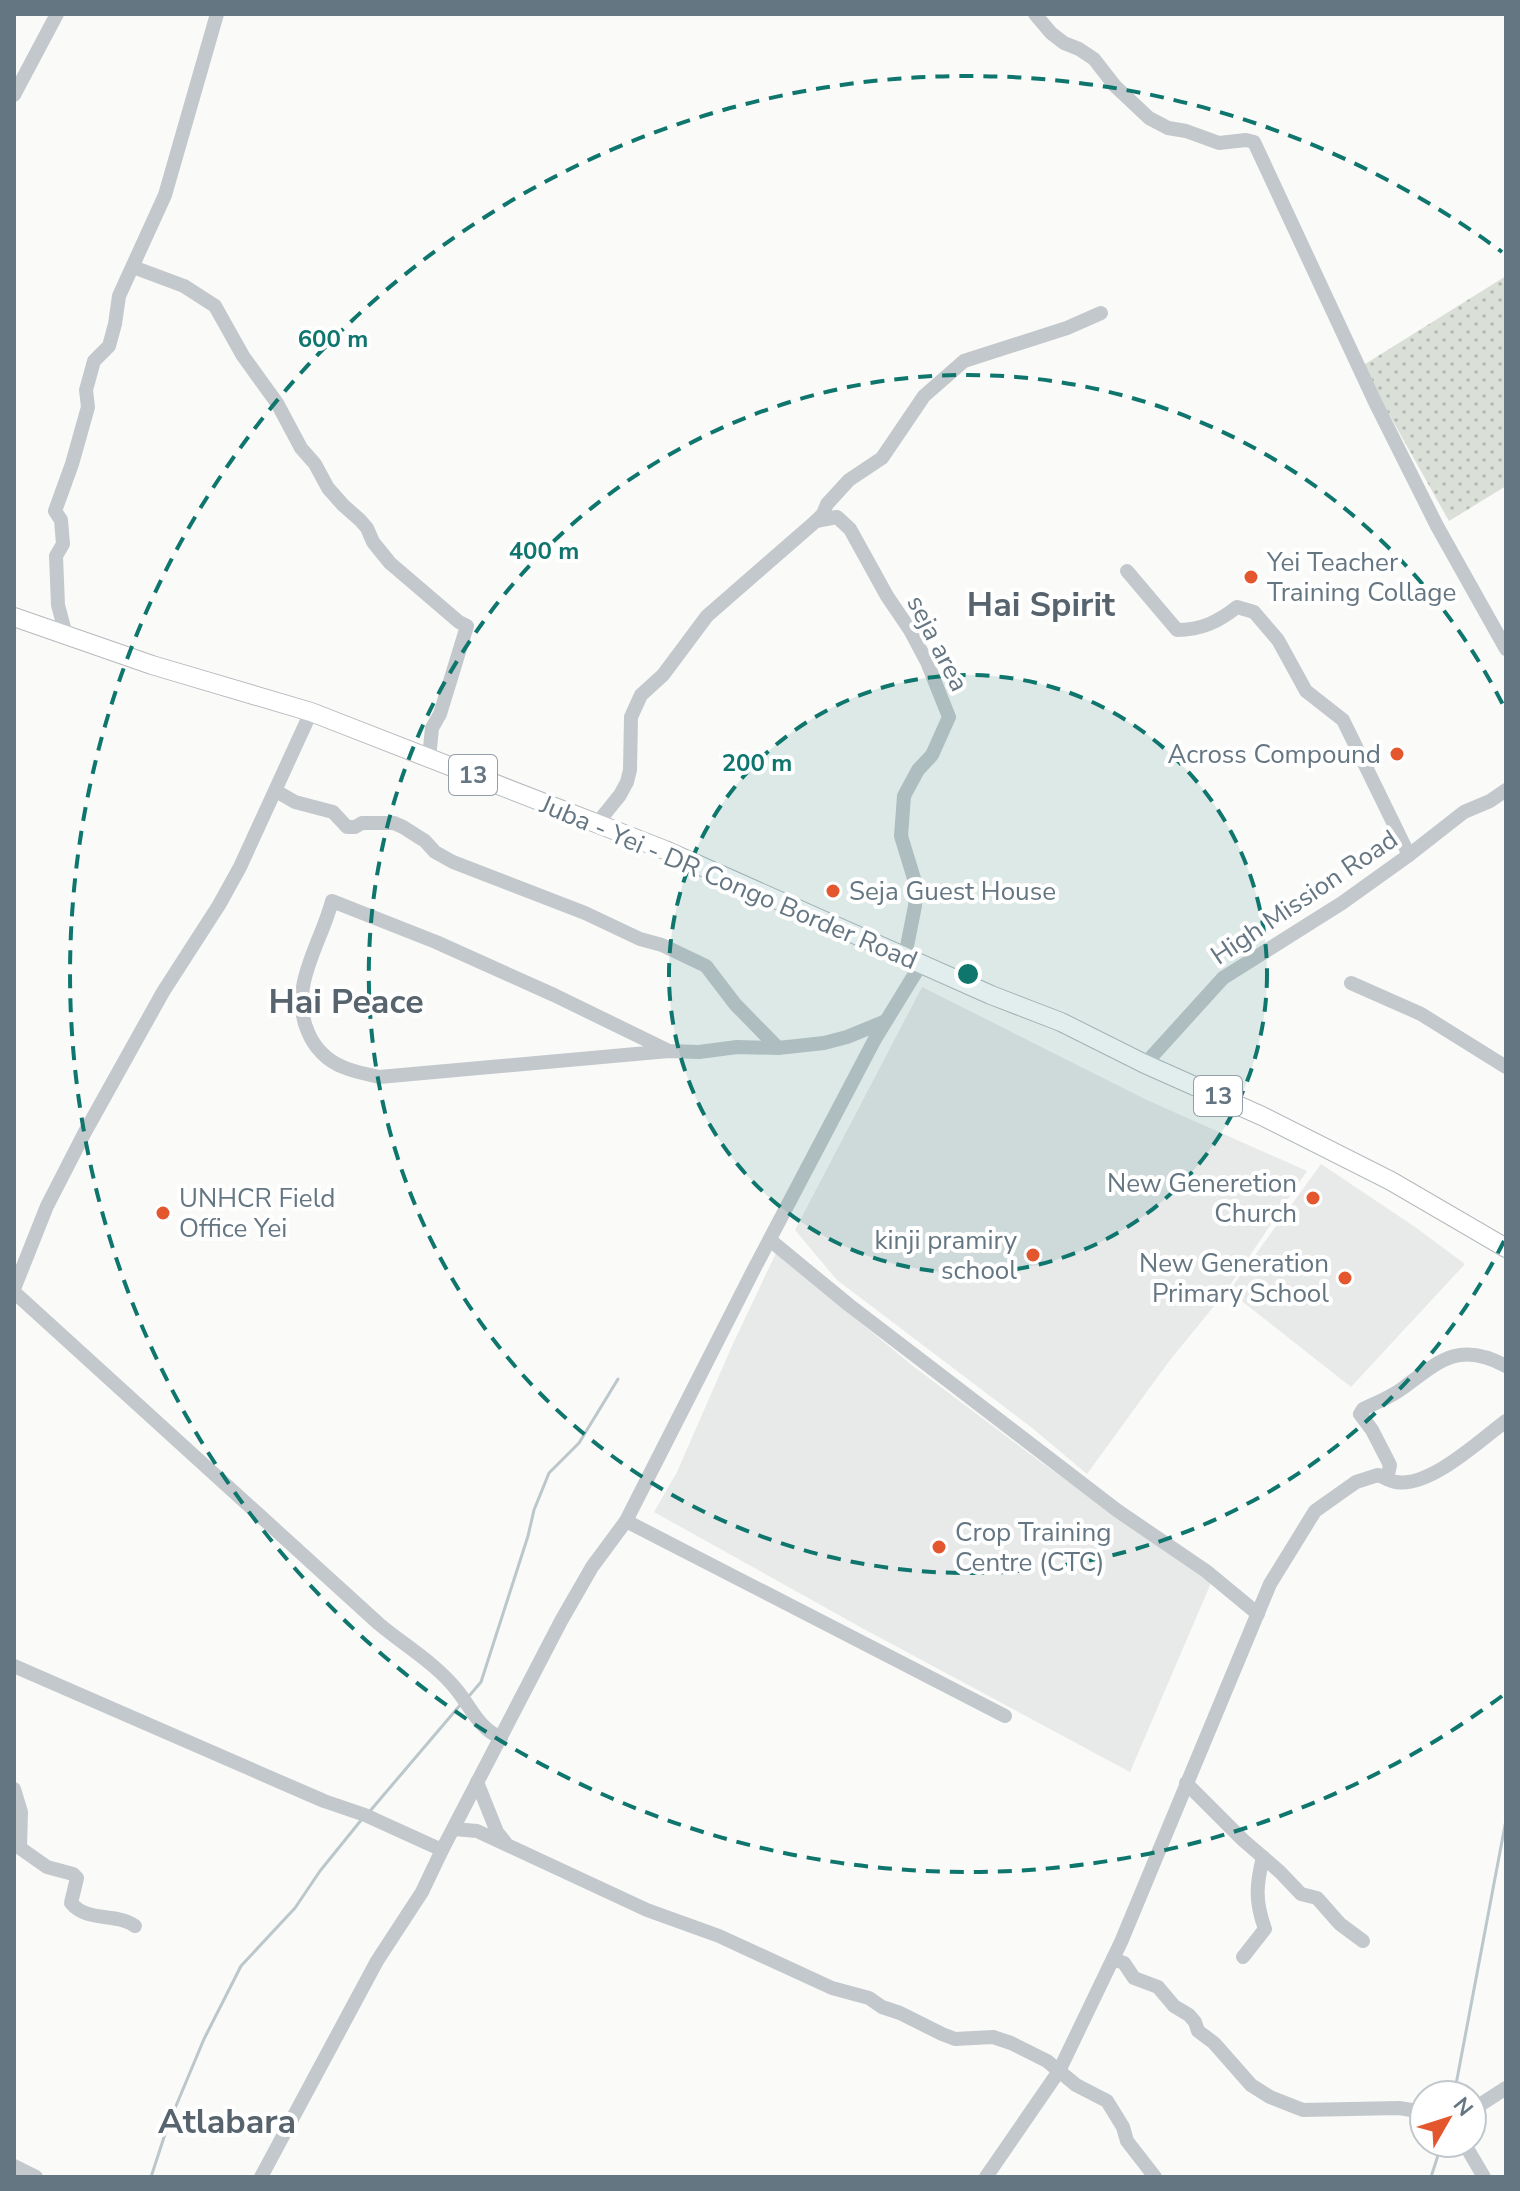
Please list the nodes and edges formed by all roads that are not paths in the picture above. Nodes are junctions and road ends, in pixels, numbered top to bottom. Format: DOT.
graph roads {
  1 [pos="57,14"];
  2 [pos="217,14"];
  3 [pos="1035,14"];
  4 [pos="14,95"];
  5 [pos="133,267"];
  6 [pos="1101,313"];
  7 [pos="816,521"];
  8 [pos="1127,571"];
  9 [pos="14,617"];
  10 [pos="66,635"];
  11 [pos="1506,649"];
  12 [pos="311,712"];
  13 [pos="429,758"];
  14 [pos="1506,790"];
  15 [pos="276,791"];
  16 [pos="601,825"];
  17 [pos="1409,855"];
  18 [pos="913,960"];
  19 [pos="1351,983"];
  20 [pos="886,1021"];
  21 [pos="778,1048"];
  22 [pos="669,1051"];
  23 [pos="1145,1064"];
  24 [pos="1506,1067"];
  25 [pos="770,1240"];
  26 [pos="1506,1248"];
  27 [pos="14,1290"];
  28 [pos="1505,1364"];
  29 [pos="1506,1421"];
  30 [pos="1387,1479"];
  31 [pos="626,1521"];
  32 [pos="1258,1614"];
  33 [pos="14,1667"];
  34 [pos="1005,1716"];
  35 [pos="501,1738"];
  36 [pos="477,1782"];
  37 [pos="1186,1783"];
  38 [pos="14,1789"];
  39 [pos="454,1829"];
  40 [pos="509,1846"];
  41 [pos="442,1850"];
  42 [pos="1263,1857"];
  43 [pos="135,1926"];
  44 [pos="1363,1941"];
  45 [pos="1243,1957"];
  46 [pos="1113,1959"];
  47 [pos="1059,2071"];
  48 [pos="1506,2088"];
  49 [pos="1488,2100"];
  50 [pos="1408,2109"];
  51 [pos="1473,2159"];
  52 [pos="14,2166"];
  53 [pos="36,2177"];
  54 [pos="261,2177"];
  55 [pos="986,2177"];
  56 [pos="1155,2177"];
  57 [pos="1484,2177"];
  1 -- 4 [label="street"];
  2 -- 5 [label="street"];
  3 -- 11 [label="street"];
  5 -- 10 [label="street"];
  5 -- 13 [label="street"];
  6 -- 7 [label="street"];
  7 -- 16 [label="street"];
  7 -- 18 [label="street, seja area"];
  8 -- 17 [label="street"];
  9 -- 10 [label="main road, Juba - Yei - DR Congo Border Road / 13"];
  10 -- 12 [label="main road, Juba - Yei - DR Congo Border Road / 13"];
  12 -- 13 [label="main road, Juba - Yei - DR Congo Border Road / 13"];
  12 -- 15 [label="street"];
  13 -- 16 [label="main road, Juba - Yei - DR Congo Border Road / 13"];
  14 -- 17 [label="street, High Mission Road"];
  15 -- 21 [label="street"];
  15 -- 27 [label="street"];
  16 -- 18 [label="main road, Juba - Yei - DR Congo Border Road / 13"];
  17 -- 23 [label="street, High Mission Road"];
  18 -- 20 [label="street"];
  18 -- 23 [label="main road, Juba - Yei - DR Congo Border Road / 13"];
  19 -- 24 [label="street"];
  20 -- 21 [label="street"];
  20 -- 25 [label="street"];
  21 -- 22 [label="street"];
  22 -- 22 [label="street"];
  23 -- 26 [label="main road, Juba - Yei - DR Congo Border Road / 13"];
  25 -- 31 [label="street"];
  25 -- 32 [label="street"];
  27 -- 35 [label="street"];
  28 -- 30 [label="street"];
  29 -- 30 [label="street"];
  30 -- 32 [label="street"];
  31 -- 34 [label="street"];
  31 -- 35 [label="street"];
  32 -- 37 [label="street"];
  33 -- 41 [label="street"];
  35 -- 36 [label="street"];
  36 -- 39 [label="street"];
  36 -- 40 [label="street"];
  37 -- 42 [label="street"];
  37 -- 46 [label="street"];
  38 -- 43 [label="street"];
  39 -- 40 [label="street"];
  39 -- 41 [label="street"];
  40 -- 47 [label="street"];
  41 -- 54 [label="street"];
  42 -- 44 [label="street"];
  42 -- 45 [label="street"];
  46 -- 47 [label="street"];
  46 -- 50 [label="street"];
  47 -- 55 [label="street"];
  47 -- 56 [label="street"];
  48 -- 49 [label="street"];
  51 -- 57 [label="street"];
  52 -- 53 [label="street"];
}
